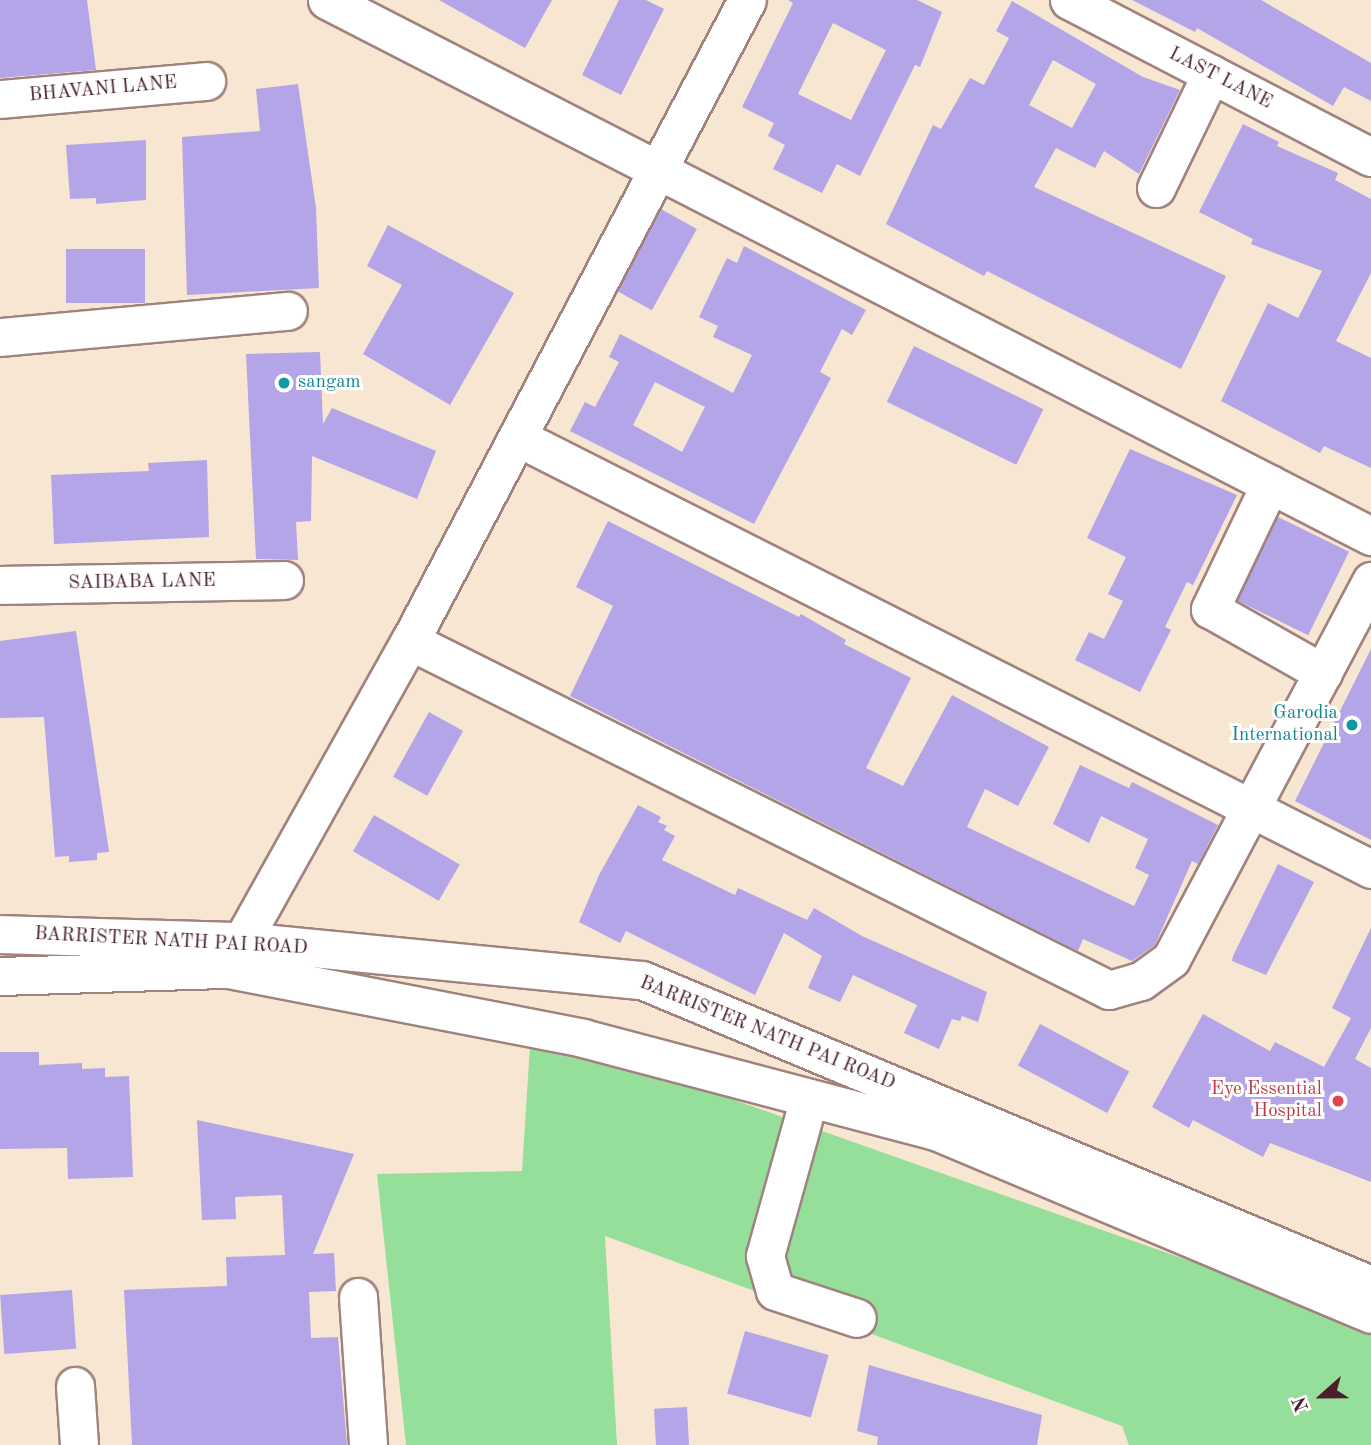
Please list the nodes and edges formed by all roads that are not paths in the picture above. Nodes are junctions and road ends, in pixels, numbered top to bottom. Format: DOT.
graph roads {
  1 [pos="327,0"];
  2 [pos="747,0"];
  3 [pos="1069,0"];
  4 [pos="1211,74"];
  5 [pos="206,81"];
  6 [pos="0,99"];
  7 [pos="1371,157"];
  8 [pos="659,167"];
  9 [pos="1156,188"];
  10 [pos="288,311"];
  11 [pos="0,337"];
  12 [pos="517,437"];
  13 [pos="1270,484"];
  14 [pos="1371,536"];
  15 [pos="284,580"];
  16 [pos="1371,581"];
  17 [pos="0,585"];
  18 [pos="410,641"];
  19 [pos="1323,673"];
  20 [pos="1253,810"];
  21 [pos="1371,869"];
  22 [pos="0,934"];
  23 [pos="239,956"];
  24 [pos="0,976"];
  25 [pos="809,1098"];
  26 [pos="1371,1285"];
  27 [pos="358,1297"];
  28 [pos="1371,1314"];
  29 [pos="857,1318"];
  30 [pos="75,1386"];
  31 [pos="79,1445"];
  32 [pos="368,1445"];
  1 -- 8 [label="street"];
  2 -- 8 [label="street"];
  3 -- 4 [label="street, LAST LANE"];
  4 -- 7 [label="street, LAST LANE"];
  4 -- 9 [label="street"];
  5 -- 6 [label="street, BHAVANI LANE"];
  8 -- 12 [label="street"];
  8 -- 13 [label="street"];
  10 -- 11 [label="street"];
  12 -- 18 [label="street"];
  12 -- 20 [label="street"];
  13 -- 14 [label="street"];
  13 -- 19 [label="street"];
  15 -- 17 [label="street, SAIBABA LANE"];
  16 -- 19 [label="street"];
  18 -- 20 [label="street"];
  18 -- 23 [label="street"];
  19 -- 20 [label="street"];
  20 -- 21 [label="street"];
  22 -- 23 [label="street, BARRISTER NATH PAI ROAD"];
  23 -- 24 [label="street"];
  23 -- 25 [label="street"];
  23 -- 26 [label="street, BARRISTER NATH PAI ROAD"];
  25 -- 28 [label="street"];
  25 -- 29 [label="street"];
  27 -- 32 [label="street"];
  30 -- 31 [label="street"];
}
